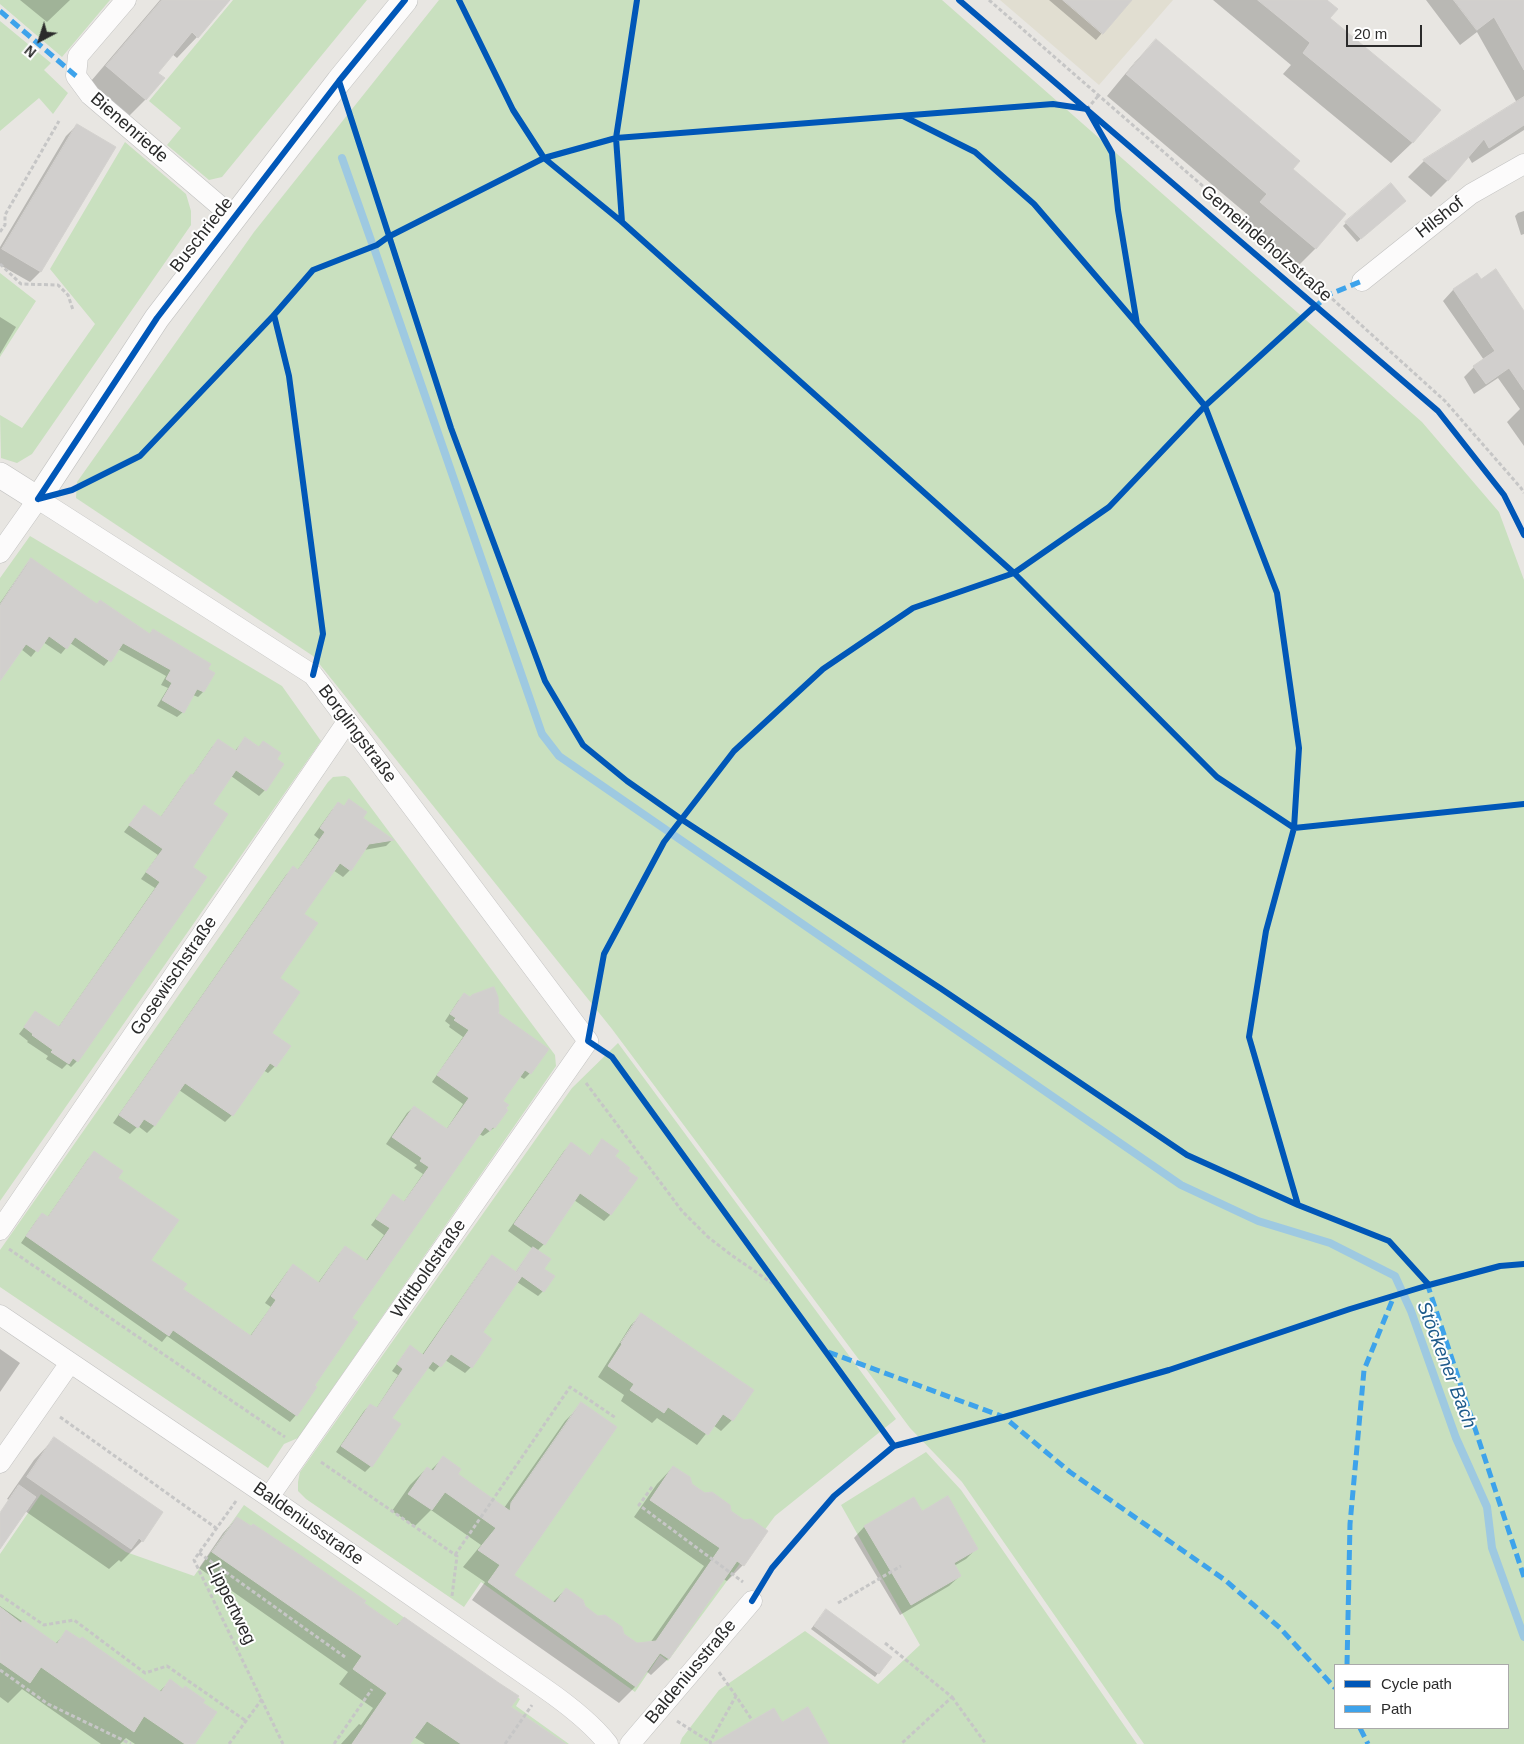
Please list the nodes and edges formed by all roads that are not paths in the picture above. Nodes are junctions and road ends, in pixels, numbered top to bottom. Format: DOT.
graph roads {
  1 [pos="126,0"];
  2 [pos="405,0"];
  3 [pos="1524,164"];
  4 [pos="234,218"];
  5 [pos="1362,281"];
  6 [pos="0,475"];
  7 [pos="38,499"];
  8 [pos="0,553"];
  9 [pos="347,722"];
  10 [pos="588,1041"];
  11 [pos="0,1230"];
  12 [pos="0,1314"];
  13 [pos="70,1363"];
  14 [pos="0,1463"];
  15 [pos="269,1498"];
  16 [pos="751,1594"];
  17 [pos="608,1744"];
  18 [pos="630,1744"];
  1 -- 4 [label="street, Bienenriede"];
  2 -- 4 [label="street, Buschriede"];
  3 -- 5 [label="street, Hilshof"];
  4 -- 7 [label="street, Buschriede"];
  6 -- 7 [label="street, Borglingstraße"];
  7 -- 8 [label="street, Buschriede"];
  7 -- 9 [label="street, Borglingstraße"];
  9 -- 10 [label="street, Borglingstraße"];
  9 -- 11 [label="street, Gosewischstraße"];
  10 -- 15 [label="street, Wittboldstraße"];
  12 -- 13 [label="street, Baldeniusstraße"];
  13 -- 14 [label="street"];
  13 -- 15 [label="street, Baldeniusstraße"];
  15 -- 17 [label="street, Baldeniusstraße"];
  16 -- 18 [label="street, Baldeniusstraße"];
}
